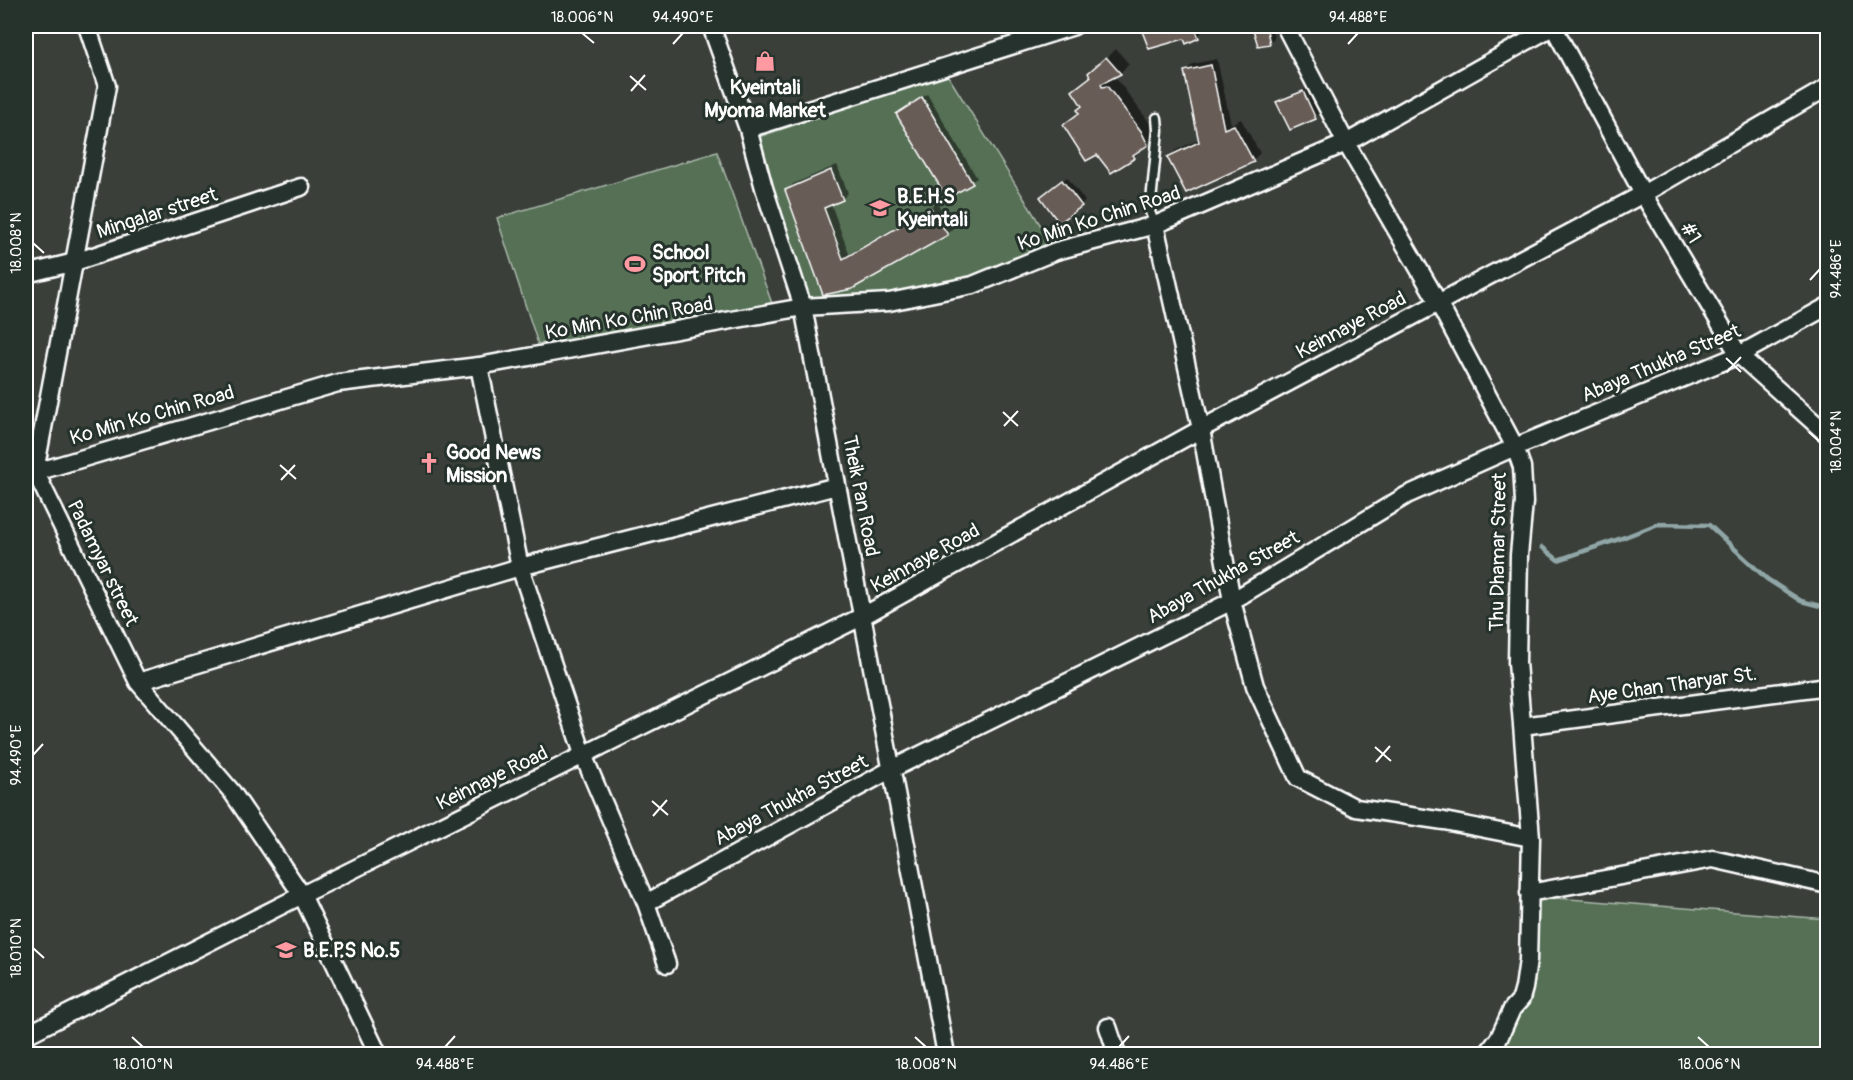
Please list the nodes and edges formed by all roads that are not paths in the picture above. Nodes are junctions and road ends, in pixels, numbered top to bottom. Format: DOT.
graph roads {
  1 [pos="87,26"];
  2 [pos="711,26"];
  3 [pos="1074,26"];
  4 [pos="1285,26"];
  5 [pos="1554,26"];
  6 [pos="1827,87"];
  7 [pos="1157,118"];
  8 [pos="748,129"];
  9 [pos="1346,143"];
  10 [pos="300,187"];
  11 [pos="1644,194"];
  12 [pos="1155,225"];
  13 [pos="75,262"];
  14 [pos="26,274"];
  15 [pos="1438,302"];
  16 [pos="1827,306"];
  17 [pos="803,307"];
  18 [pos="1739,355"];
  19 [pos="479,366"];
  20 [pos="1201,429"];
  21 [pos="1827,435"];
  22 [pos="1515,447"];
  23 [pos="30,473"];
  24 [pos="837,486"];
  25 [pos="520,567"];
  26 [pos="1232,601"];
  27 [pos="863,616"];
  28 [pos="138,682"];
  29 [pos="1827,686"];
  30 [pos="1522,726"];
  31 [pos="584,757"];
  32 [pos="892,769"];
  33 [pos="1531,838"];
  34 [pos="1827,885"];
  35 [pos="1529,893"];
  36 [pos="302,895"];
  37 [pos="646,903"];
  38 [pos="667,964"];
  39 [pos="1108,1027"];
  40 [pos="26,1035"];
  41 [pos="378,1054"];
  42 [pos="946,1054"];
  43 [pos="1117,1054"];
  44 [pos="1487,1054"];
  1 -- 13 [label="street"];
  2 -- 8 [label="street, Theik Pan Road"];
  3 -- 8 [label="street"];
  4 -- 9 [label="street, Thu Dhamar Street"];
  5 -- 9 [label="street, Ko Min Ko Chin Road"];
  5 -- 11 [label="street, #1"];
  6 -- 11 [label="street, Keinnaye Road"];
  7 -- 12 [label="lane"];
  8 -- 17 [label="street, Theik Pan Road"];
  9 -- 12 [label="street, Ko Min Ko Chin Road"];
  9 -- 15 [label="street, Thu Dhamar Street"];
  10 -- 13 [label="street, Mingalar street"];
  11 -- 15 [label="street, Keinnaye Road"];
  11 -- 18 [label="street, #1"];
  12 -- 17 [label="street, Ko Min Ko Chin Road"];
  12 -- 20 [label="street"];
  13 -- 14 [label="street, Mingalar street"];
  13 -- 23 [label="street"];
  15 -- 20 [label="street, Keinnaye Road"];
  15 -- 22 [label="street, Thu Dhamar Street"];
  16 -- 18 [label="street, Abaya Thukha Street"];
  17 -- 19 [label="street, Ko Min Ko Chin Road"];
  17 -- 24 [label="street, Theik Pan Road"];
  18 -- 21 [label="street, #1"];
  18 -- 22 [label="street, Abaya Thukha Street"];
  19 -- 23 [label="street, Ko Min Ko Chin Road"];
  19 -- 25 [label="street"];
  20 -- 26 [label="street"];
  20 -- 27 [label="street, Keinnaye Road"];
  22 -- 26 [label="street, Abaya Thukha Street"];
  22 -- 30 [label="street, Thu Dhamar Street"];
  23 -- 28 [label="street, Padamyar street"];
  24 -- 25 [label="street"];
  24 -- 27 [label="street, Theik Pan Road"];
  25 -- 28 [label="street"];
  25 -- 31 [label="street"];
  26 -- 32 [label="street, Abaya Thukha Street"];
  26 -- 33 [label="street"];
  27 -- 31 [label="street, Keinnaye Road"];
  27 -- 32 [label="street, Theik Pan Road"];
  28 -- 36 [label="street, Padamyar street"];
  29 -- 30 [label="street, Aye Chan Tharyar St."];
  30 -- 33 [label="street, Thu Dhamar Street"];
  31 -- 36 [label="street, Keinnaye Road"];
  31 -- 37 [label="street"];
  32 -- 37 [label="street, Abaya Thukha Street"];
  32 -- 42 [label="street, Theik Pan Road"];
  33 -- 35 [label="street, Thu Dhamar Street"];
  34 -- 35 [label="street"];
  35 -- 44 [label="street, Thu Dhamar Street"];
  36 -- 40 [label="street, Keinnaye Road"];
  36 -- 41 [label="street, Padamyar street"];
  37 -- 38 [label="street"];
  39 -- 43 [label="street"];
}
